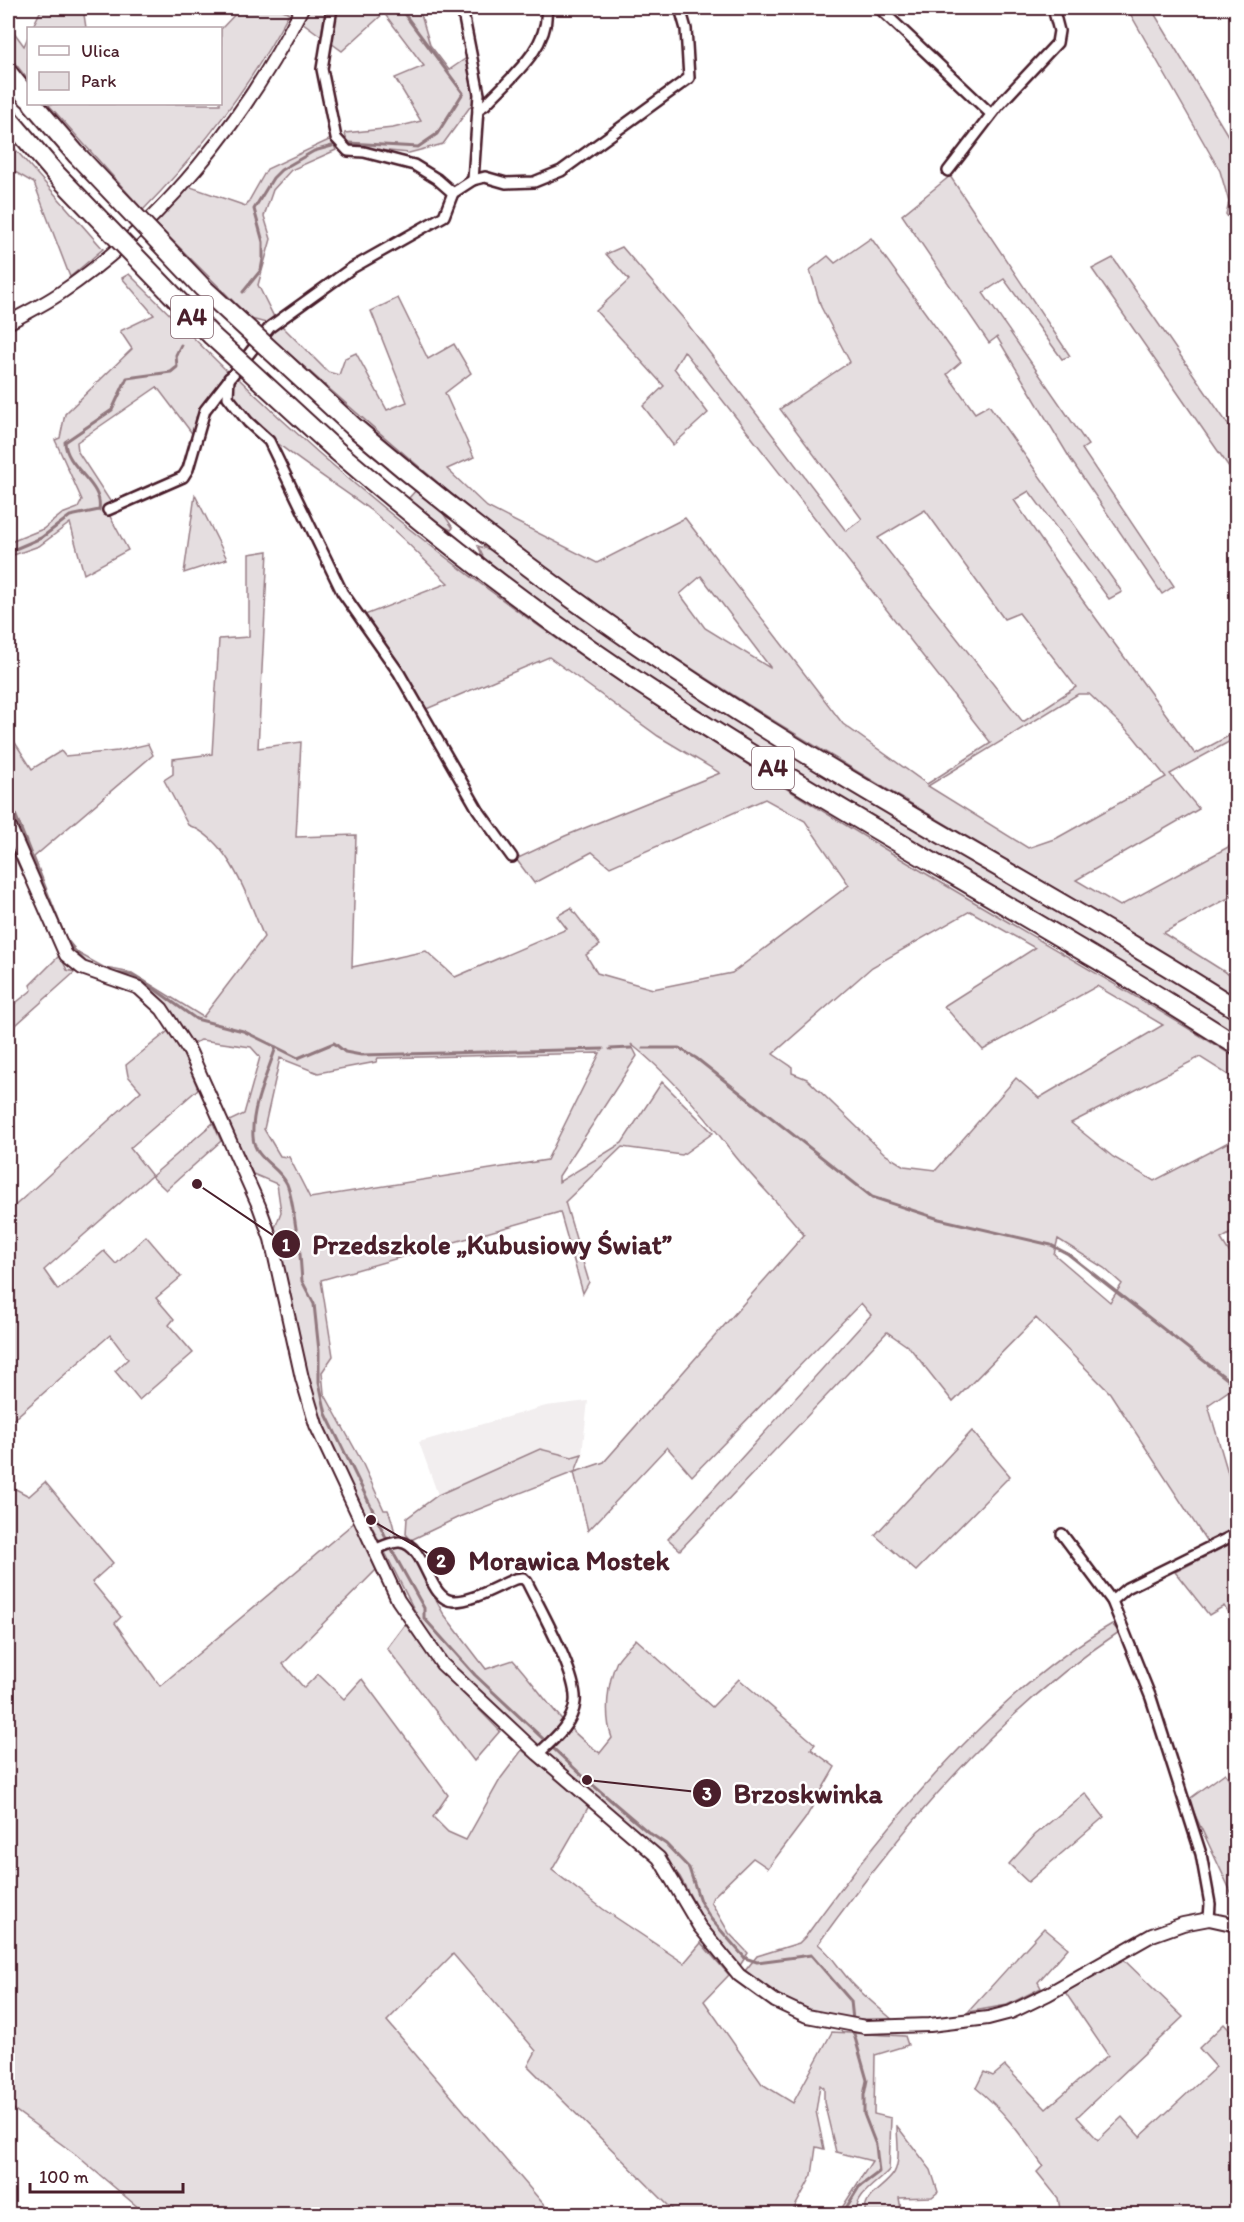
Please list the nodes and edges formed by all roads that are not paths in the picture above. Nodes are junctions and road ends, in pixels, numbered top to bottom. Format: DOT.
graph roads {
  1 [pos="332,8"];
  2 [pos="462,8"];
  3 [pos="546,8"];
  4 [pos="680,8"];
  5 [pos="879,8"];
  6 [pos="1053,8"];
  7 [pos="299,10"];
  8 [pos="8,73"];
  9 [pos="27,97"];
  10 [pos="34,105"];
  11 [pos="478,109"];
  12 [pos="991,114"];
  13 [pos="8,118"];
  14 [pos="948,171"];
  15 [pos="473,180"];
  16 [pos="453,193"];
  17 [pos="8,323"];
  18 [pos="229,378"];
  19 [pos="108,510"];
  20 [pos="8,823"];
  21 [pos="512,857"];
  22 [pos="1236,1010"];
  23 [pos="1236,1044"];
  24 [pos="1062,1534"];
  25 [pos="1236,1534"];
  26 [pos="380,1548"];
  27 [pos="1112,1600"];
  28 [pos="542,1751"];
  29 [pos="1209,1918"];
  30 [pos="1236,1925"];
  1 -- 16 [label="street"];
  2 -- 11 [label="street"];
  3 -- 11 [label="street"];
  4 -- 15 [label="street"];
  5 -- 12 [label="street"];
  6 -- 12 [label="street"];
  7 -- 17 [label="street"];
  8 -- 9 [label="highway"];
  10 -- 22 [label="highway, A4, bridge"];
  11 -- 15 [label="street"];
  12 -- 14 [label="street"];
  13 -- 23 [label="highway, A4, bridge"];
  15 -- 16 [label="street"];
  16 -- 18 [label="street"];
  18 -- 19 [label="street"];
  18 -- 21 [label="street"];
  20 -- 26 [label="street"];
  24 -- 27 [label="street"];
  25 -- 27 [label="street"];
  26 -- 28 [label="street"];
  26 -- 28 [label="street"];
  27 -- 29 [label="street"];
  28 -- 29 [label="street"];
  29 -- 30 [label="street"];
}
